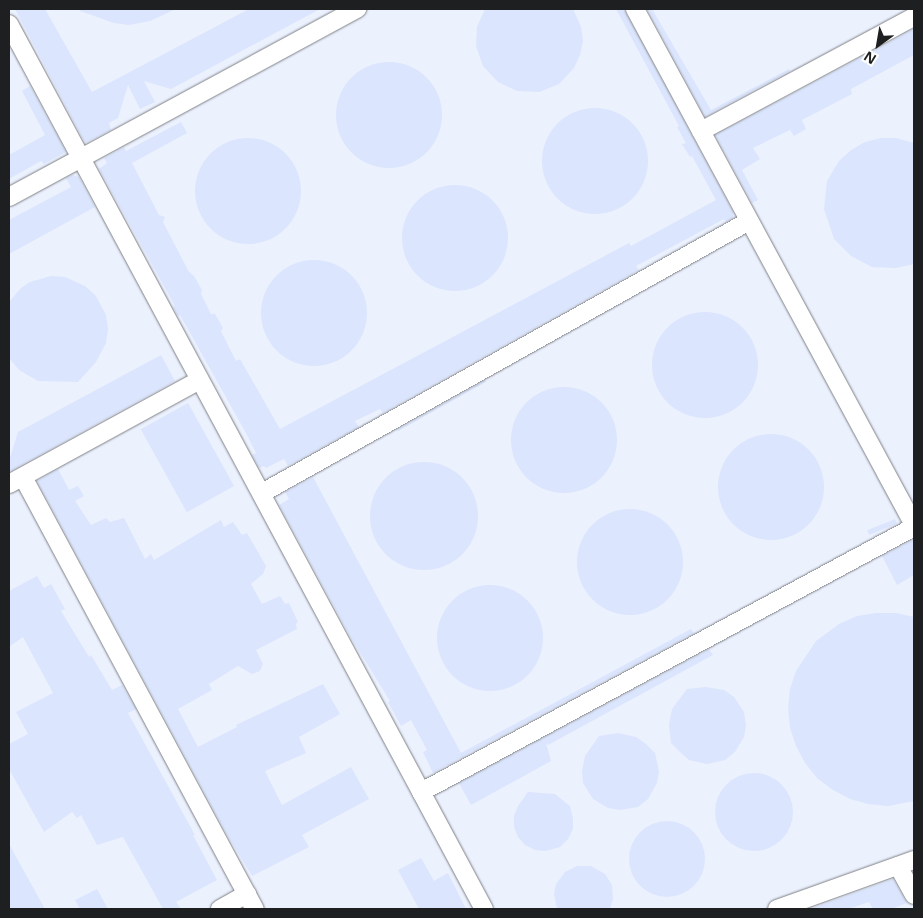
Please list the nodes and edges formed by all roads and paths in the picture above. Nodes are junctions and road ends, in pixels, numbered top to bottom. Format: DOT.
graph roads {
  1 [pos="357,9"];
  2 [pos="635,9"];
  3 [pos="914,17"];
  4 [pos="9,24"];
  5 [pos="701,131"];
  6 [pos="81,158"];
  7 [pos="9,197"];
  8 [pos="749,221"];
  9 [pos="200,380"];
  10 [pos="16,480"];
  11 [pos="262,493"];
  12 [pos="914,526"];
  13 [pos="421,792"];
  14 [pos="906,863"];
  15 [pos="914,895"];
  16 [pos="251,902"];
  17 [pos="220,909"];
  18 [pos="484,909"];
  19 [pos="777,909"];
  1 -- 6 [label="lane"];
  2 -- 5 [label="lane"];
  3 -- 5 [label="lane"];
  4 -- 6 [label="lane"];
  5 -- 8 [label="lane"];
  6 -- 7 [label="lane"];
  6 -- 9 [label="lane"];
  8 -- 11 [label="lane"];
  8 -- 12 [label="lane"];
  9 -- 10 [label="lane"];
  9 -- 11 [label="lane"];
  10 -- 16 [label="lane"];
  11 -- 13 [label="lane"];
  12 -- 13 [label="lane"];
  13 -- 18 [label="lane"];
  14 -- 15 [label="lane"];
  14 -- 19 [label="lane"];
  16 -- 17 [label="lane"];
}
